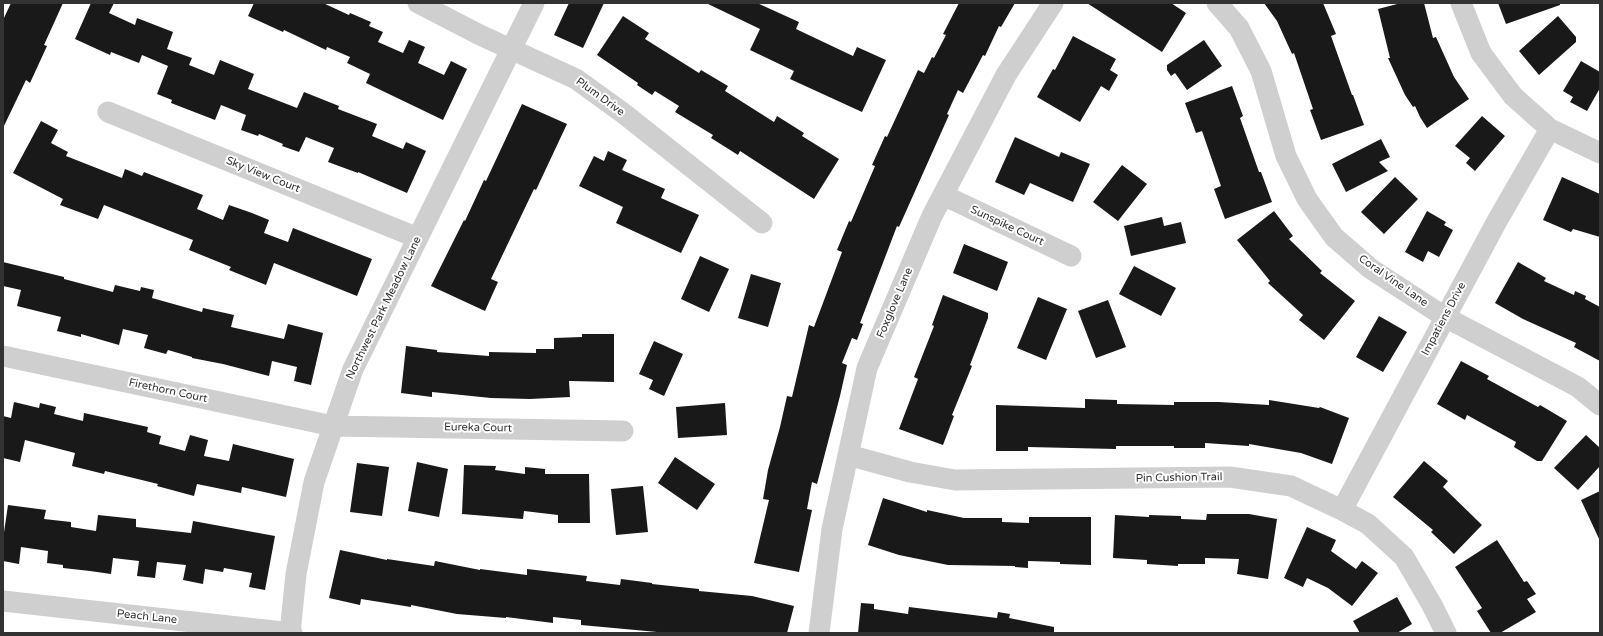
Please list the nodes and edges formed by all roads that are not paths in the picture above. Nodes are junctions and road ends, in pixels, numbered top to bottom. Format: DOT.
graph roads {
  1 [pos="418,3"];
  2 [pos="534,3"];
  3 [pos="1053,3"];
  4 [pos="1217,3"];
  5 [pos="1461,3"];
  6 [pos="512,50"];
  7 [pos="108,112"];
  8 [pos="1550,129"];
  9 [pos="1600,153"];
  10 [pos="943,195"];
  11 [pos="762,223"];
  12 [pos="418,238"];
  13 [pos="1071,256"];
  14 [pos="1445,317"];
  15 [pos="3,356"];
  16 [pos="1600,405"];
  17 [pos="333,426"];
  18 [pos="623,431"];
  19 [pos="848,455"];
  20 [pos="1342,510"];
  21 [pos="3,601"];
  22 [pos="291,633"];
  23 [pos="819,633"];
  24 [pos="1446,633"];
  1 -- 6 [label="street, Plum Drive"];
  2 -- 6 [label="street, Northwest Park Meadow Lane"];
  3 -- 10 [label="street, Foxglove Lane"];
  4 -- 14 [label="street, Coral Vine Lane"];
  5 -- 8 [label="street"];
  6 -- 11 [label="street, Plum Drive"];
  6 -- 12 [label="street, Northwest Park Meadow Lane"];
  7 -- 12 [label="street, Sky View Court"];
  8 -- 9 [label="street"];
  8 -- 14 [label="street, Impatiens Drive"];
  10 -- 13 [label="street, Sunspike Court"];
  10 -- 19 [label="street, Foxglove Lane"];
  12 -- 17 [label="street, Northwest Park Meadow Lane"];
  14 -- 16 [label="street, Coral Vine Lane"];
  14 -- 20 [label="street, Impatiens Drive"];
  15 -- 17 [label="street, Firethorn Court"];
  17 -- 18 [label="street, Eureka Court"];
  17 -- 22 [label="street, Northwest Park Meadow Lane"];
  19 -- 20 [label="street, Pin Cushion Trail"];
  19 -- 23 [label="street, Foxglove Lane"];
  20 -- 24 [label="street, Pin Cushion Trail"];
  21 -- 22 [label="street, Peach Lane"];
}
